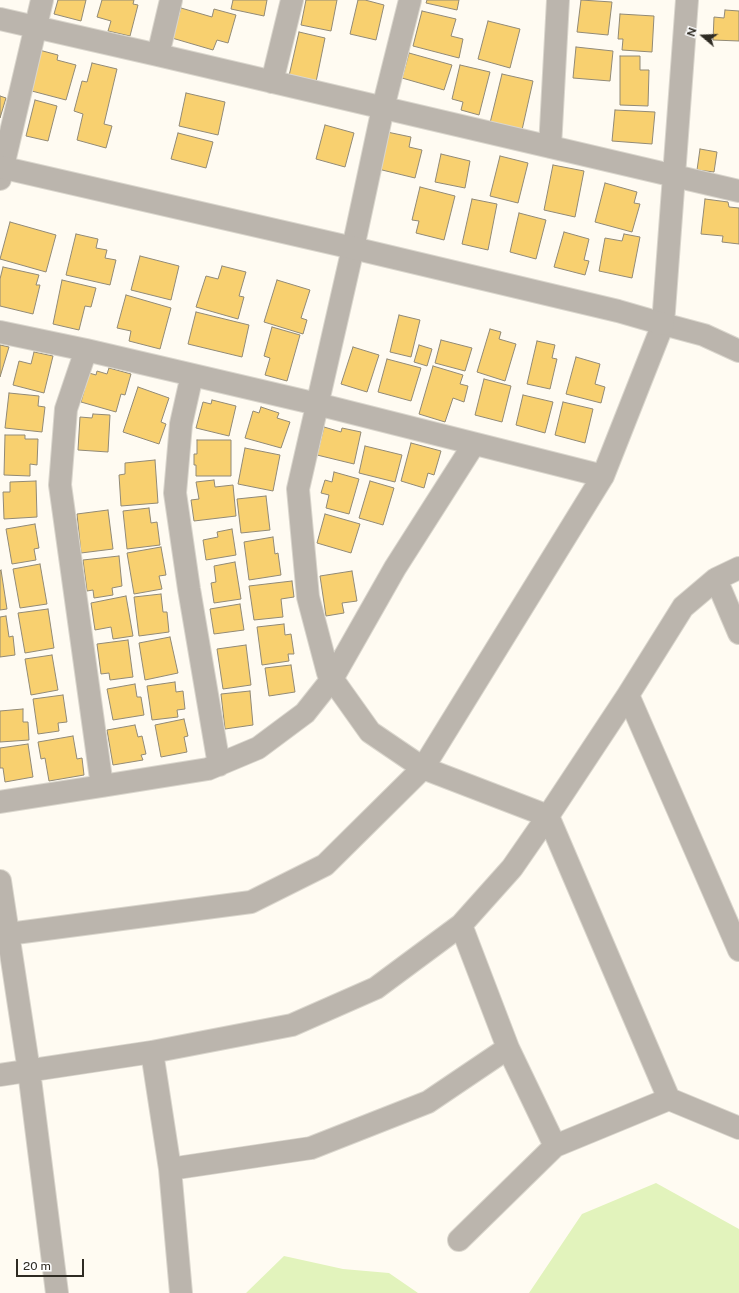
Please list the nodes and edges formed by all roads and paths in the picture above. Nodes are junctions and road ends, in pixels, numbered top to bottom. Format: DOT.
graph roads {
  1 [pos="42,0"];
  2 [pos="170,0"];
  3 [pos="292,0"];
  4 [pos="410,0"];
  5 [pos="558,0"];
  6 [pos="687,0"];
  7 [pos="0,19"];
  8 [pos="35,28"];
  9 [pos="158,55"];
  10 [pos="272,82"];
  11 [pos="383,108"];
  12 [pos="550,147"];
  13 [pos="1,172"];
  14 [pos="674,176"];
  15 [pos="739,191"];
  16 [pos="353,248"];
  17 [pos="663,324"];
  18 [pos="0,332"];
  19 [pos="86,350"];
  20 [pos="739,351"];
  21 [pos="192,375"];
  22 [pos="317,404"];
  23 [pos="474,444"];
  24 [pos="603,476"];
  25 [pos="739,568"];
  26 [pos="716,579"];
  27 [pos="739,633"];
  28 [pos="332,679"];
  29 [pos="628,695"];
  30 [pos="219,765"];
  31 [pos="423,768"];
  32 [pos="102,786"];
  33 [pos="0,802"];
  34 [pos="548,816"];
  35 [pos="0,881"];
  36 [pos="461,925"];
  37 [pos="4,935"];
  38 [pos="739,950"];
  39 [pos="508,1048"];
  40 [pos="152,1052"];
  41 [pos="29,1071"];
  42 [pos="0,1075"];
  43 [pos="669,1099"];
  44 [pos="739,1128"];
  45 [pos="555,1146"];
  46 [pos="170,1169"];
  47 [pos="459,1240"];
  48 [pos="57,1293"];
  49 [pos="181,1293"];
  1 -- 8 [label="street"];
  2 -- 9 [label="street"];
  3 -- 10 [label="street"];
  4 -- 11 [label="street"];
  5 -- 12 [label="street"];
  6 -- 14 [label="street"];
  7 -- 8 [label="street"];
  8 -- 9 [label="street"];
  8 -- 13 [label="street"];
  9 -- 10 [label="street"];
  10 -- 11 [label="street"];
  11 -- 12 [label="street"];
  11 -- 16 [label="street"];
  12 -- 14 [label="street"];
  13 -- 16 [label="street"];
  14 -- 15 [label="street"];
  14 -- 17 [label="street"];
  16 -- 17 [label="street"];
  16 -- 22 [label="street"];
  17 -- 20 [label="street"];
  17 -- 24 [label="street"];
  18 -- 19 [label="street"];
  19 -- 21 [label="street"];
  19 -- 32 [label="street"];
  21 -- 22 [label="street"];
  21 -- 30 [label="street"];
  22 -- 23 [label="street"];
  22 -- 28 [label="street"];
  23 -- 24 [label="street"];
  23 -- 28 [label="street"];
  24 -- 31 [label="street"];
  25 -- 26 [label="street"];
  26 -- 27 [label="street"];
  26 -- 29 [label="street"];
  28 -- 30 [label="street"];
  28 -- 31 [label="street"];
  29 -- 34 [label="street"];
  29 -- 38 [label="street"];
  30 -- 32 [label="street"];
  31 -- 34 [label="street"];
  31 -- 37 [label="street"];
  32 -- 33 [label="street"];
  34 -- 36 [label="street"];
  34 -- 43 [label="street"];
  35 -- 37 [label="street"];
  36 -- 39 [label="street"];
  36 -- 40 [label="street"];
  37 -- 41 [label="street"];
  39 -- 45 [label="street"];
  39 -- 46 [label="street"];
  40 -- 41 [label="street"];
  40 -- 46 [label="street"];
  41 -- 42 [label="street"];
  41 -- 48 [label="street"];
  43 -- 44 [label="street"];
  43 -- 45 [label="street"];
  45 -- 47 [label="street"];
  46 -- 49 [label="street"];
}
